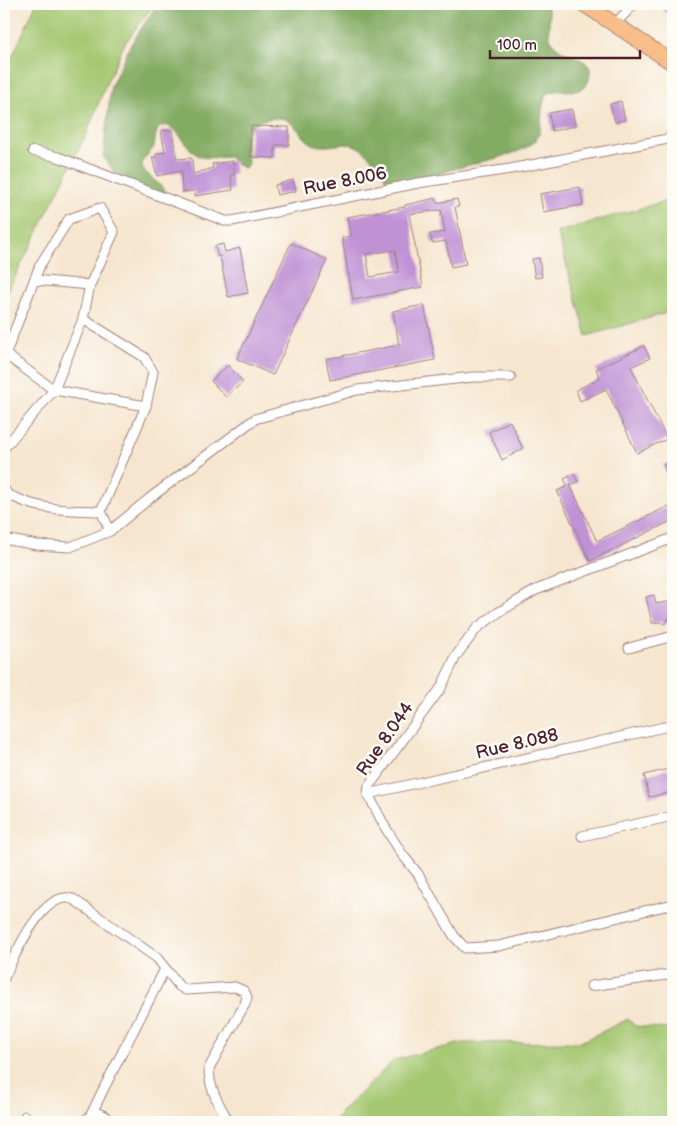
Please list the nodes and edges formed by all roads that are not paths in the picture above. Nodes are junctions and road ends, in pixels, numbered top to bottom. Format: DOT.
graph roads {
  1 [pos="584,4"];
  2 [pos="634,4"];
  3 [pos="615,24"];
  4 [pos="673,63"];
  5 [pos="673,138"];
  6 [pos="33,151"];
  7 [pos="34,280"];
  8 [pos="90,285"];
  9 [pos="83,319"];
  10 [pos="5,356"];
  11 [pos="511,378"];
  12 [pos="54,390"];
  13 [pos="146,406"];
  14 [pos="4,448"];
  15 [pos="4,490"];
  16 [pos="101,511"];
  17 [pos="110,531"];
  18 [pos="673,538"];
  19 [pos="4,539"];
  20 [pos="673,636"];
  21 [pos="629,648"];
  22 [pos="673,725"];
  23 [pos="368,794"];
  24 [pos="673,816"];
  25 [pos="582,836"];
  26 [pos="673,904"];
  27 [pos="165,968"];
  28 [pos="673,974"];
  29 [pos="4,978"];
  30 [pos="591,986"];
  31 [pos="91,1115"];
  32 [pos="84,1122"];
  33 [pos="112,1122"];
  34 [pos="229,1122"];
  1 -- 3 [label="main road"];
  2 -- 3 [label="street"];
  3 -- 4 [label="main road"];
  5 -- 6 [label="street, Rue 8.006"];
  7 -- 8 [label="street"];
  7 -- 8 [label="street"];
  7 -- 10 [label="street"];
  8 -- 9 [label="street"];
  9 -- 12 [label="street"];
  9 -- 13 [label="street"];
  10 -- 12 [label="street"];
  11 -- 17 [label="street"];
  12 -- 13 [label="street"];
  12 -- 14 [label="street"];
  13 -- 16 [label="street"];
  15 -- 16 [label="street"];
  16 -- 17 [label="street"];
  17 -- 19 [label="street"];
  18 -- 23 [label="street, Rue 8.044"];
  20 -- 21 [label="street"];
  22 -- 23 [label="street, Rue 8.088"];
  23 -- 26 [label="street, Rue 8.044"];
  24 -- 25 [label="street"];
  27 -- 29 [label="street"];
  27 -- 31 [label="street"];
  27 -- 34 [label="street"];
  28 -- 30 [label="street"];
  31 -- 32 [label="street"];
  31 -- 33 [label="street"];
}
